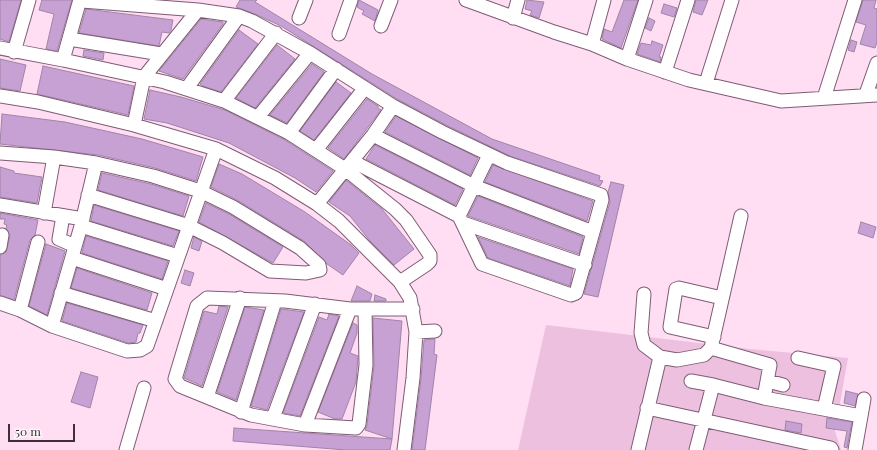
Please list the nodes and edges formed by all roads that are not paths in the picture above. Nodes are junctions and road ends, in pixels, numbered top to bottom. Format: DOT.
graph roads {
  1 [pos="29,0"];
  2 [pos="306,0"];
  3 [pos="351,0"];
  4 [pos="391,0"];
  5 [pos="518,0"];
  6 [pos="604,0"];
  7 [pos="646,0"];
  8 [pos="688,0"];
  9 [pos="732,0"];
  10 [pos="855,0"];
  11 [pos="472,1"];
  12 [pos="198,10"];
  13 [pos="239,16"];
  14 [pos="299,18"];
  15 [pos="513,18"];
  16 [pos="381,26"];
  17 [pos="276,33"];
  18 [pos="339,34"];
  19 [pos="69,39"];
  20 [pos="592,44"];
  21 [pos="0,48"];
  22 [pos="14,52"];
  23 [pos="310,53"];
  24 [pos="161,54"];
  25 [pos="627,59"];
  26 [pos="63,60"];
  27 [pos="877,63"];
  28 [pos="336,69"];
  29 [pos="665,72"];
  30 [pos="144,78"];
  31 [pos="706,83"];
  32 [pos="188,88"];
  33 [pos="364,89"];
  34 [pos="872,95"];
  35 [pos="0,96"];
  36 [pos="824,98"];
  37 [pos="224,101"];
  38 [pos="393,106"];
  39 [pos="258,117"];
  40 [pos="134,125"];
  41 [pos="289,133"];
  42 [pos="373,135"];
  43 [pos="216,149"];
  44 [pos="316,150"];
  45 [pos="0,153"];
  46 [pos="488,155"];
  47 [pos="54,157"];
  48 [pos="96,163"];
  49 [pos="349,165"];
  50 [pos="474,186"];
  51 [pos="200,191"];
  52 [pos="88,195"];
  53 [pos="317,204"];
  54 [pos="0,205"];
  55 [pos="44,213"];
  56 [pos="64,216"];
  57 [pos="741,216"];
  58 [pos="461,220"];
  59 [pos="82,222"];
  60 [pos="189,226"];
  61 [pos="593,232"];
  62 [pos="38,242"];
  63 [pos="75,246"];
  64 [pos="178,256"];
  65 [pos="72,258"];
  66 [pos="585,265"];
  67 [pos="400,282"];
  68 [pos="167,289"];
  69 [pos="62,293"];
  70 [pos="644,294"];
  71 [pos="240,298"];
  72 [pos="722,298"];
  73 [pos="275,301"];
  74 [pos="0,303"];
  75 [pos="315,304"];
  76 [pos="350,309"];
  77 [pos="413,309"];
  78 [pos="20,310"];
  79 [pos="365,310"];
  80 [pos="156,321"];
  81 [pos="52,326"];
  82 [pos="435,331"];
  83 [pos="416,332"];
  84 [pos="712,343"];
  85 [pos="660,357"];
  86 [pos="798,358"];
  87 [pos="691,381"];
  88 [pos="768,381"];
  89 [pos="713,385"];
  90 [pos="783,385"];
  91 [pos="144,388"];
  92 [pos="207,397"];
  93 [pos="764,398"];
  94 [pos="864,399"];
  95 [pos="647,408"];
  96 [pos="824,409"];
  97 [pos="241,412"];
  98 [pos="861,416"];
  99 [pos="273,418"];
  100 [pos="705,421"];
  101 [pos="306,425"];
  102 [pos="126,450"];
  103 [pos="404,450"];
  104 [pos="638,450"];
  105 [pos="696,450"];
  106 [pos="832,450"];
  107 [pos="855,450"];
  1 -- 22 [label="street"];
  2 -- 14 [label="street"];
  3 -- 18 [label="street"];
  4 -- 16 [label="street"];
  5 -- 15 [label="street"];
  6 -- 20 [label="street"];
  7 -- 25 [label="street"];
  8 -- 29 [label="street"];
  9 -- 31 [label="street"];
  10 -- 36 [label="street"];
  11 -- 15 [label="street"];
  12 -- 13 [label="street"];
  12 -- 19 [label="street"];
  12 -- 24 [label="street"];
  13 -- 17 [label="street"];
  13 -- 32 [label="street"];
  15 -- 20 [label="street"];
  17 -- 23 [label="street"];
  17 -- 37 [label="street"];
  19 -- 24 [label="street"];
  19 -- 26 [label="street"];
  20 -- 25 [label="street"];
  21 -- 22 [label="street"];
  22 -- 26 [label="street"];
  23 -- 28 [label="street"];
  23 -- 39 [label="street"];
  24 -- 30 [label="street"];
  25 -- 29 [label="street"];
  26 -- 30 [label="street"];
  27 -- 34 [label="street"];
  28 -- 33 [label="street"];
  28 -- 41 [label="street"];
  29 -- 31 [label="street"];
  30 -- 32 [label="street"];
  30 -- 40 [label="street"];
  31 -- 36 [label="street"];
  32 -- 37 [label="street"];
  33 -- 38 [label="street"];
  33 -- 44 [label="street"];
  34 -- 36 [label="street"];
  35 -- 40 [label="street"];
  37 -- 39 [label="street"];
  38 -- 42 [label="street"];
  38 -- 46 [label="street"];
  39 -- 41 [label="street"];
  40 -- 43 [label="street"];
  41 -- 44 [label="street"];
  42 -- 49 [label="street"];
  42 -- 50 [label="street"];
  43 -- 51 [label="street"];
  43 -- 53 [label="street"];
  44 -- 49 [label="street"];
  45 -- 47 [label="street"];
  46 -- 50 [label="street"];
  46 -- 61 [label="street"];
  47 -- 48 [label="street"];
  47 -- 55 [label="street"];
  48 -- 51 [label="street"];
  48 -- 52 [label="street"];
  49 -- 53 [label="street"];
  49 -- 58 [label="street"];
  49 -- 67 [label="street"];
  50 -- 58 [label="street"];
  50 -- 61 [label="street"];
  51 -- 60 [label="street"];
  51 -- 60 [label="street"];
  52 -- 59 [label="street"];
  52 -- 60 [label="street"];
  53 -- 67 [label="street"];
  54 -- 55 [label="street"];
  55 -- 56 [label="street"];
  56 -- 59 [label="street"];
  56 -- 63 [label="street"];
  57 -- 72 [label="street"];
  58 -- 66 [label="street"];
  58 -- 66 [label="street"];
  59 -- 63 [label="street"];
  59 -- 64 [label="street"];
  60 -- 64 [label="street"];
  61 -- 66 [label="street"];
  62 -- 78 [label="street"];
  63 -- 65 [label="street"];
  64 -- 68 [label="street"];
  65 -- 68 [label="street"];
  65 -- 69 [label="street"];
  67 -- 77 [label="street"];
  68 -- 80 [label="street"];
  69 -- 80 [label="street"];
  69 -- 81 [label="street"];
  70 -- 85 [label="street"];
  71 -- 73 [label="street"];
  71 -- 92 [label="street"];
  71 -- 92 [label="street"];
  72 -- 84 [label="street"];
  72 -- 84 [label="street"];
  73 -- 75 [label="street"];
  73 -- 97 [label="street"];
  74 -- 78 [label="street"];
  75 -- 76 [label="street"];
  75 -- 99 [label="street"];
  76 -- 79 [label="street"];
  76 -- 101 [label="street"];
  77 -- 79 [label="street"];
  77 -- 83 [label="street"];
  78 -- 81 [label="street"];
  79 -- 101 [label="street"];
  80 -- 81 [label="street"];
  82 -- 83 [label="street"];
  83 -- 103 [label="street"];
  84 -- 85 [label="street"];
  84 -- 88 [label="street"];
  85 -- 95 [label="street"];
  86 -- 96 [label="street"];
  87 -- 89 [label="street"];
  88 -- 90 [label="street"];
  88 -- 93 [label="street"];
  89 -- 93 [label="street"];
  89 -- 100 [label="street"];
  91 -- 102 [label="street"];
  92 -- 97 [label="street"];
  93 -- 96 [label="street"];
  94 -- 98 [label="street"];
  95 -- 100 [label="street"];
  95 -- 104 [label="street"];
  96 -- 98 [label="street"];
  97 -- 99 [label="street"];
  98 -- 107 [label="street"];
  99 -- 101 [label="street"];
  100 -- 105 [label="street"];
  100 -- 106 [label="street"];
}
